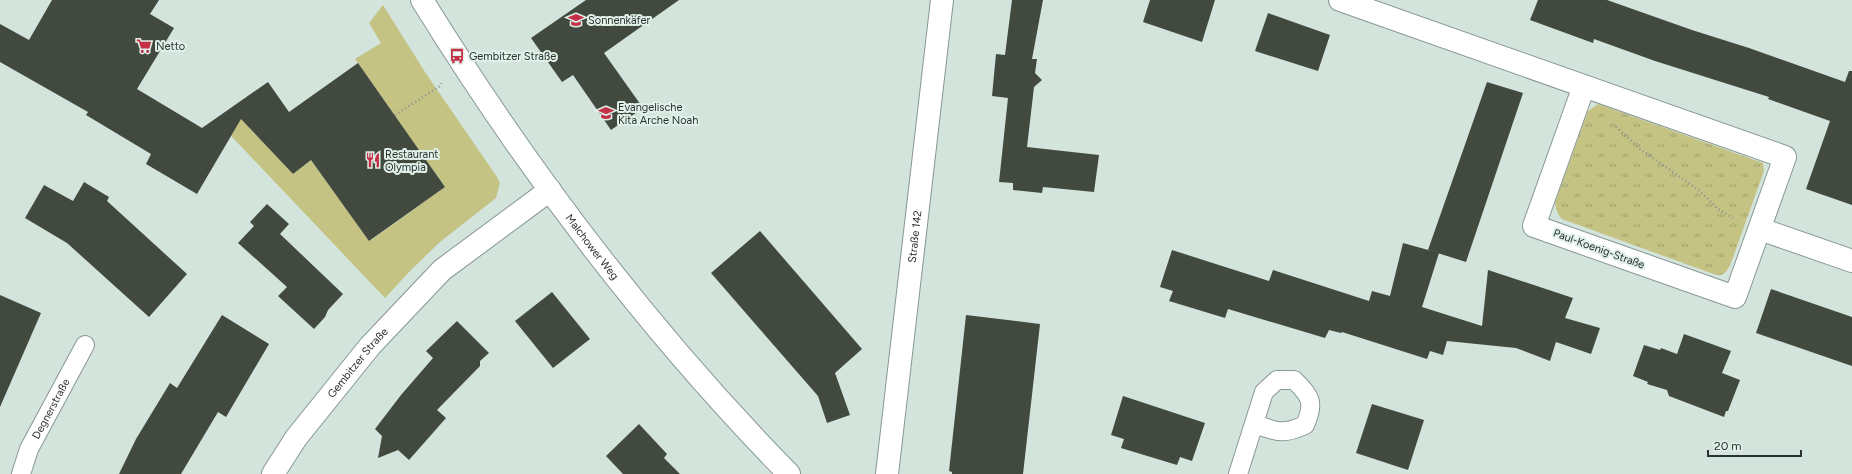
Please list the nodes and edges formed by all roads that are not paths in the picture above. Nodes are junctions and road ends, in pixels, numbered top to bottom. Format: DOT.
graph roads {
  1 [pos="422,0"];
  2 [pos="942,0"];
  3 [pos="1340,0"];
  4 [pos="1584,86"];
  5 [pos="550,190"];
  6 [pos="1760,229"];
  7 [pos="1852,261"];
  8 [pos="85,345"];
  9 [pos="1255,424"];
  10 [pos="21,474"];
  11 [pos="273,474"];
  12 [pos="789,474"];
  13 [pos="887,474"];
  14 [pos="1238,474"];
  1 -- 5 [label="street, Malchower Weg"];
  2 -- 13 [label="street, Straße 142"];
  3 -- 4 [label="street, Paul-Koenig-Straße"];
  4 -- 6 [label="street, Paul-Koenig-Straße"];
  4 -- 6 [label="street, Paul-Koenig-Straße"];
  5 -- 11 [label="street, Gembitzer Straße"];
  5 -- 12 [label="street, Malchower Weg"];
  6 -- 7 [label="street"];
  8 -- 10 [label="lane, Degnerstraße"];
  9 -- 14 [label="lane"];
}
